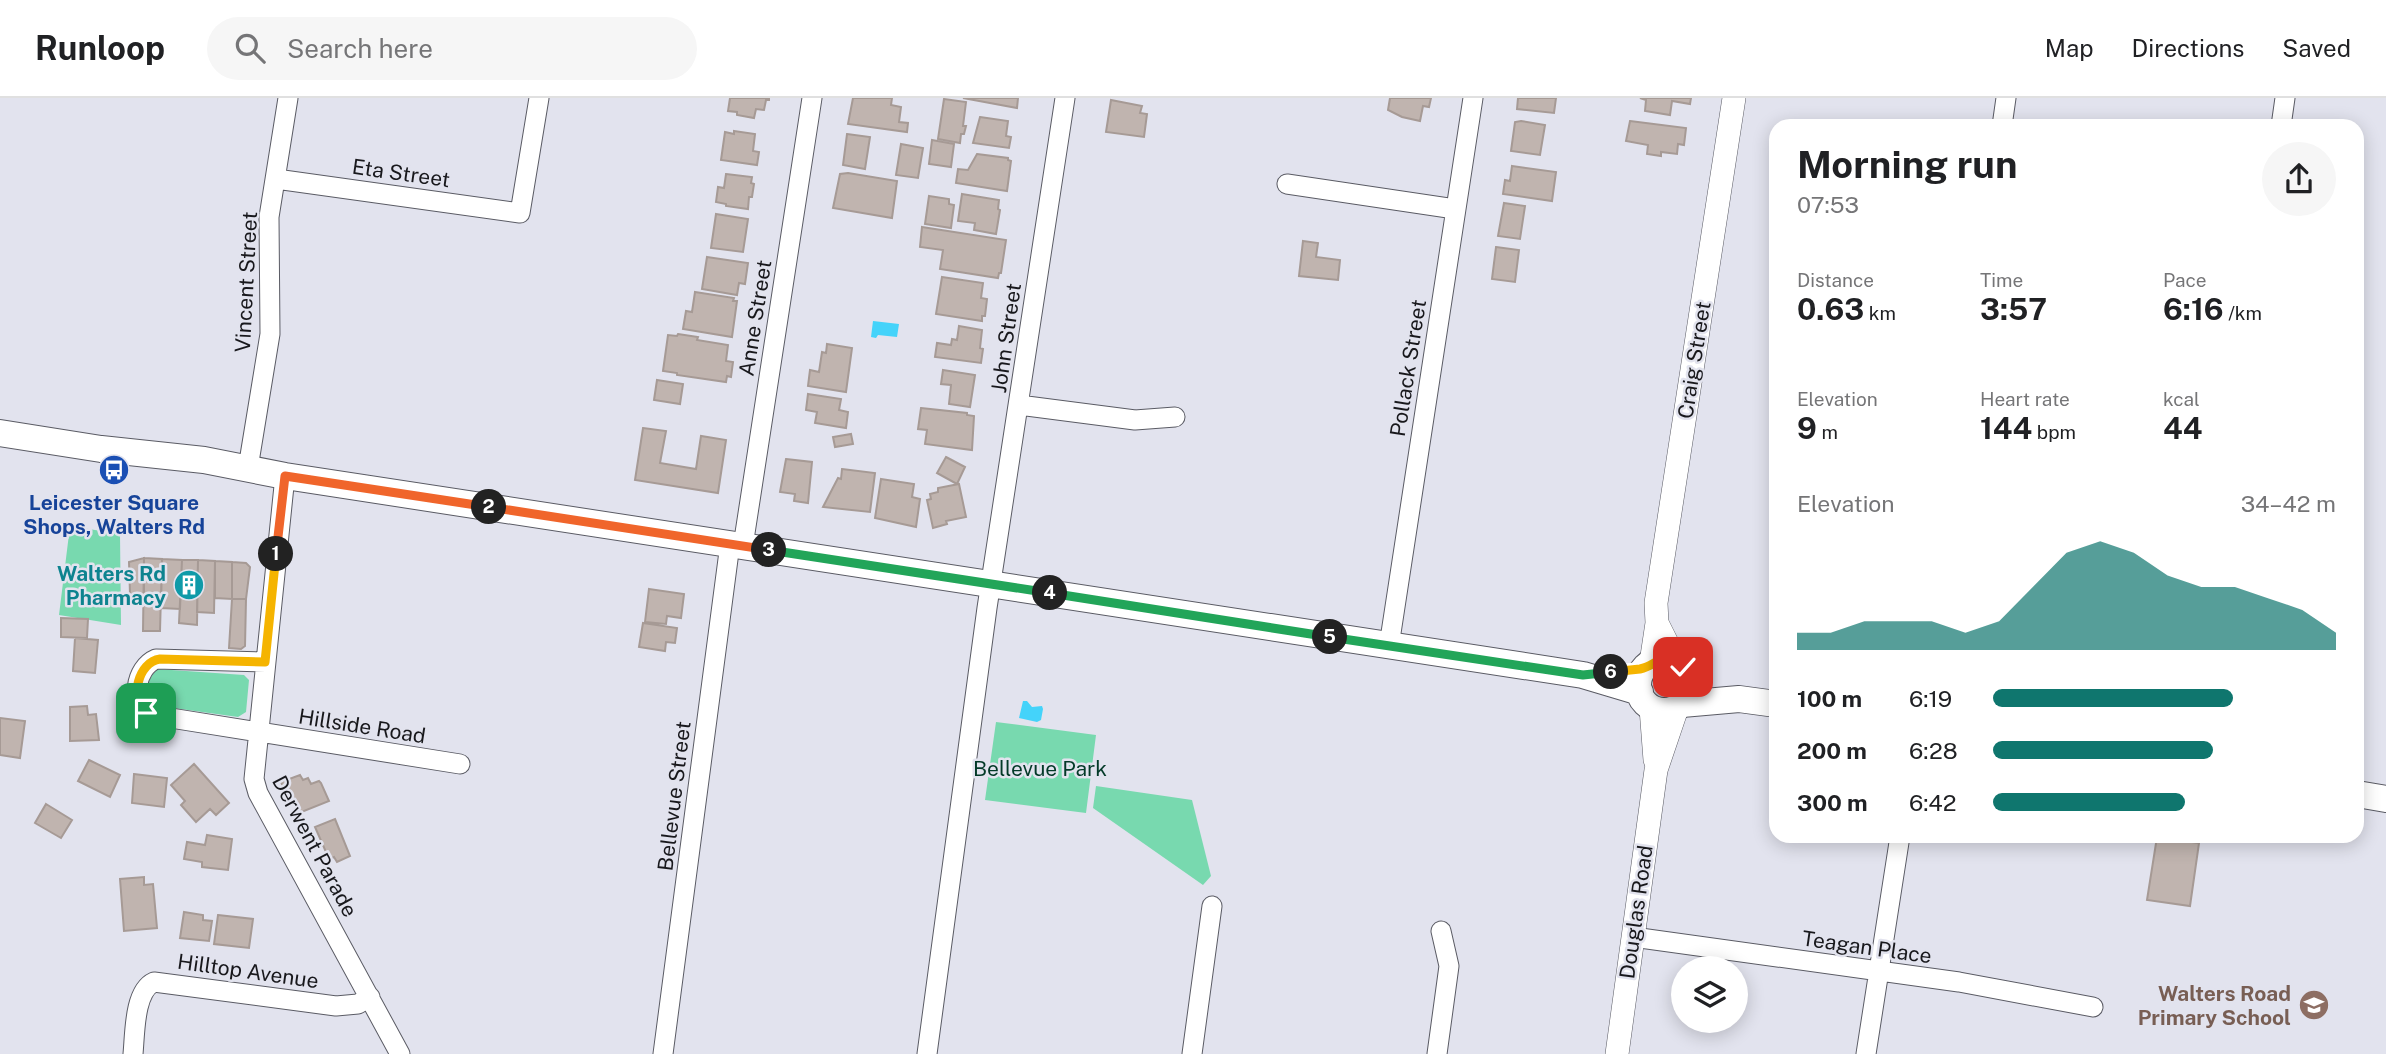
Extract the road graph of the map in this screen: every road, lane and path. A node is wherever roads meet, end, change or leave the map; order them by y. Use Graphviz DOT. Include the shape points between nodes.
graph roads {
  1 [pos="288,98"];
  2 [pos="539,98"];
  3 [pos="812,98"];
  4 [pos="1065,98"];
  5 [pos="1472,98"];
  6 [pos="1734,98"];
  7 [pos="2006,98"];
  8 [pos="2285,98"];
  9 [pos="2003,119"];
  10 [pos="2282,119"];
  11 [pos="276,179"];
  12 [pos="1287,184"];
  13 [pos="1455,209"];
  14 [pos="1019,405"];
  15 [pos="1175,417"];
  16 [pos="0,433"];
  17 [pos="248,468"];
  18 [pos="285,476"];
  19 [pos="737,545"];
  20 [pos="991,583"];
  21 [pos="1389,646"];
  22 [pos="265,662"];
  23 [pos="1664,685"];
  24 [pos="1769,703"];
  25 [pos="258,733"];
  26 [pos="460,764"];
  27 [pos="2364,795"];
  28 [pos="2386,799"];
  29 [pos="1899,843"];
  30 [pos="1212,906"];
  31 [pos="1441,931"];
  32 [pos="1633,937"];
  33 [pos="1879,972"];
  34 [pos="370,997"];
  35 [pos="2093,1007"];
  36 [pos="133,1054"];
  37 [pos="400,1054"];
  38 [pos="663,1054"];
  39 [pos="927,1054"];
  40 [pos="1192,1054"];
  41 [pos="1437,1054"];
  42 [pos="1617,1054"];
  43 [pos="1866,1054"];
  1 -- 11 [label="street, Vincent Street"];
  2 -- 11 [label="street, Eta Street" via="520,213"];
  3 -- 19 [label="street, Anne Street"];
  4 -- 14 [label="street, John Street"];
  5 -- 13 [label="street, Pollack Street"];
  6 -- 23 [label="street, Craig Street" via="1656,603"];
  7 -- 9 [label="street"];
  8 -- 10 [label="street"];
  11 -- 17 [label="street, Vincent Street" via="269,230 270,334"];
  12 -- 13 [label="street"];
  13 -- 21 [label="street, Pollack Street"];
  14 -- 15 [label="street" via="1135,421"];
  14 -- 20 [label="street, John Street"];
  16 -- 17 [label="main road"];
  17 -- 18 [label="main road"];
  18 -- 19 [label="main road"];
  18 -- 22 [label="street, Derwent Parade"];
  19 -- 20 [label="main road"];
  19 -- 38 [label="street, Bellevue Street"];
  20 -- 21 [label="main road"];
  20 -- 39 [label="street"];
  21 -- 23 [label="main road"];
  22 -- 25 [label="street, Derwent Parade"];
  22 -- 25 [label="street, Hillside Road" via="156,659 144,667 137,695 141,708 152,715"];
  23 -- 24 [label="main road"];
  23 -- 32 [label="street, Douglas Road"];
  25 -- 26 [label="street, Hillside Road"];
  25 -- 34 [label="street, Derwent Parade" via="254,773 258,793"];
  27 -- 28 [label="main road"];
  29 -- 33 [label="street"];
  30 -- 40 [label="street"];
  31 -- 41 [label="street" via="1449,966"];
  32 -- 33 [label="street, Teagan Place"];
  32 -- 42 [label="street, Douglas Road"];
  33 -- 35 [label="street, Teagan Place"];
  33 -- 43 [label="street"];
  34 -- 36 [label="street, Hilltop Avenue" via="358,1004 336,1006 154,982 140,998"];
  34 -- 37 [label="street, Derwent Parade"];
}
